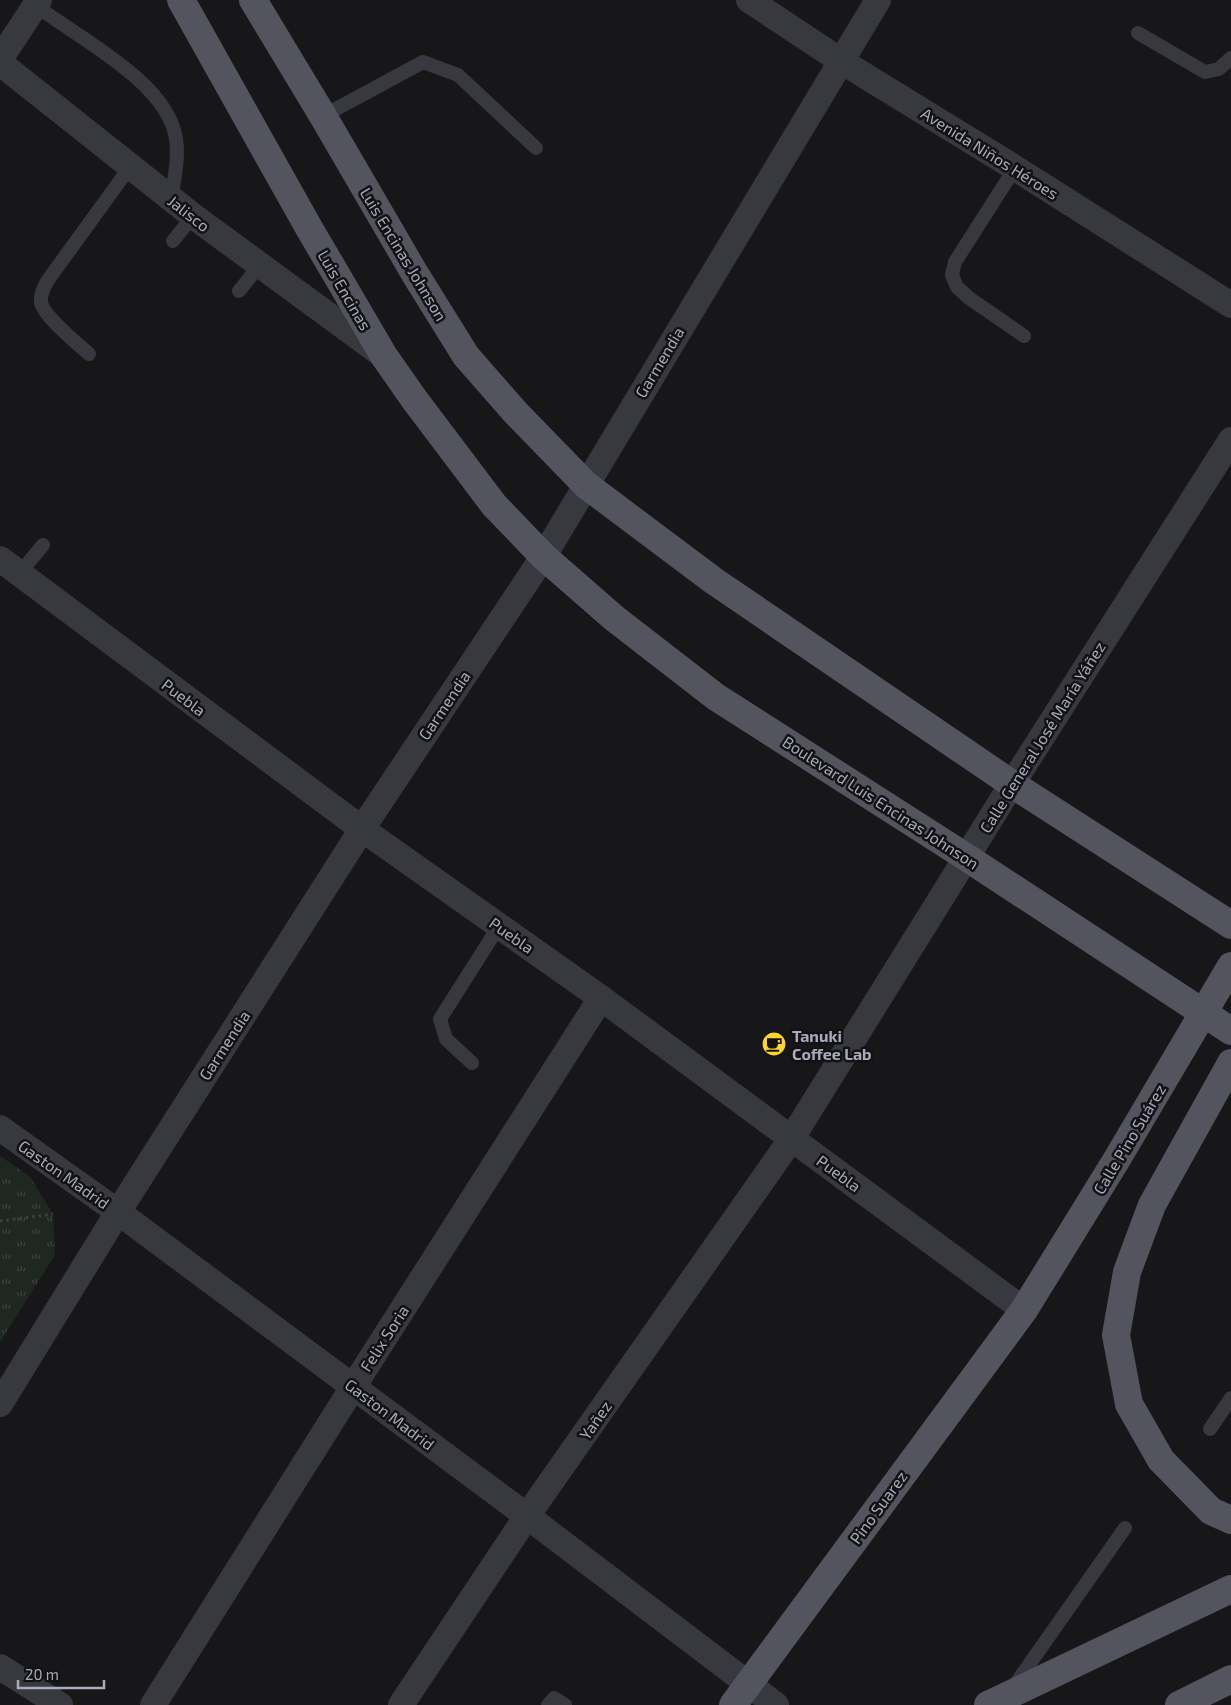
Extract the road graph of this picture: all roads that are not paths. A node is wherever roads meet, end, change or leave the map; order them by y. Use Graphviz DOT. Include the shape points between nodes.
graph roads {
  1 [pos="181,0"];
  2 [pos="253,0"];
  3 [pos="749,0"];
  4 [pos="878,0"];
  5 [pos="35,2"];
  6 [pos="1138,33"];
  7 [pos="1231,58"];
  8 [pos="0,59"];
  9 [pos="841,60"];
  10 [pos="0,63"];
  11 [pos="323,116"];
  12 [pos="536,148"];
  13 [pos="130,166"];
  14 [pos="1015,168"];
  15 [pos="172,200"];
  16 [pos="193,216"];
  17 [pos="173,242"];
  18 [pos="259,266"];
  19 [pos="239,290"];
  20 [pos="1231,305"];
  21 [pos="1024,336"];
  22 [pos="89,354"];
  23 [pos="384,356"];
  24 [pos="1231,440"];
  25 [pos="586,485"];
  26 [pos="43,545"];
  27 [pos="543,556"];
  28 [pos="9,567"];
  29 [pos="1012,784"];
  30 [pos="362,829"];
  31 [pos="966,857"];
  32 [pos="1231,924"];
  33 [pos="498,926"];
  34 [pos="1231,966"];
  35 [pos="601,998"];
  36 [pos="1203,1013"];
  37 [pos="1231,1031"];
  38 [pos="472,1063"];
  39 [pos="1227,1070"];
  40 [pos="0,1128"];
  41 [pos="792,1138"];
  42 [pos="118,1212"];
  43 [pos="1024,1310"];
  44 [pos="353,1387"];
  45 [pos="1231,1398"];
  46 [pos="0,1404"];
  47 [pos="1210,1430"];
  48 [pos="527,1516"];
  49 [pos="1231,1520"];
  50 [pos="1125,1528"];
  51 [pos="1231,1590"];
  52 [pos="0,1667"];
  53 [pos="1231,1679"];
  54 [pos="748,1683"];
  55 [pos="997,1700"];
  56 [pos="60,1705"];
  57 [pos="153,1705"];
  58 [pos="401,1705"];
  59 [pos="548,1705"];
  60 [pos="565,1705"];
  61 [pos="733,1705"];
  62 [pos="776,1705"];
  63 [pos="1179,1705"];
  1 -- 23 [label="main road, Luis Encinas"];
  2 -- 11 [label="main road, Luis Encinas Johnson"];
  3 -- 9 [label="street, Avenida Niños Héroes"];
  4 -- 9 [label="street, Garmendia"];
  5 -- 8 [label="street"];
  5 -- 15 [label="lane" via="134,74 156,97 176,138"];
  6 -- 7 [label="lane" via="1205,72 1219,69"];
  9 -- 14 [label="street, Avenida Niños Héroes"];
  9 -- 25 [label="street, Garmendia"];
  10 -- 13 [label="street, Jalisco"];
  11 -- 12 [label="lane" via="424,62 458,75"];
  11 -- 25 [label="main road, Luis Encinas Johnson" via="466,356"];
  13 -- 15 [label="street, Jalisco"];
  13 -- 22 [label="lane" via="42,291 41,302 46,312"];
  14 -- 20 [label="street, Avenida Niños Héroes"];
  14 -- 21 [label="lane" via="955,262 952,274 957,287 969,298"];
  15 -- 16 [label="street, Jalisco"];
  16 -- 17 [label="lane"];
  16 -- 18 [label="street, Jalisco"];
  18 -- 19 [label="lane"];
  18 -- 23 [label="street, Jalisco"];
  23 -- 27 [label="main road, Luis Encinas" via="494,505"];
  24 -- 29 [label="street, Calle General José María Yáñez"];
  25 -- 27 [label="street, Garmendia"];
  25 -- 29 [label="main road" via="714,581"];
  26 -- 28 [label="lane"];
  27 -- 30 [label="street, Garmendia"];
  27 -- 31 [label="main road, Boulevard Luis Encinas Johnson" via="614,618 716,697"];
  28 -- 30 [label="street, Puebla"];
  29 -- 31 [label="street, Calle General José María Yáñez"];
  29 -- 32 [label="main road"];
  30 -- 33 [label="street, Puebla"];
  30 -- 42 [label="street, Garmendia"];
  31 -- 36 [label="main road, Boulevard Luis Encinas Johnson"];
  31 -- 41 [label="street, Calle General José María Yáñez"];
  33 -- 35 [label="street, Puebla"];
  33 -- 38 [label="lane" via="440,1020 446,1039"];
  34 -- 36 [label="main road, Calle Pino Suárez"];
  35 -- 41 [label="street, Puebla"];
  35 -- 44 [label="street, Felix Soria"];
  36 -- 37 [label="main road, Boulevard Luis Encinas Johnson"];
  36 -- 43 [label="main road, Calle Pino Suárez"];
  39 -- 49 [label="main road" via="1152,1205 1127,1272 1116,1335 1129,1404 1161,1460 1211,1511"];
  40 -- 42 [label="street, Gaston Madrid"];
  41 -- 43 [label="street, Puebla"];
  41 -- 48 [label="street, Yañez"];
  42 -- 44 [label="street, Gaston Madrid"];
  42 -- 46 [label="street, Garmendia"];
  43 -- 54 [label="main road, Pino Suarez"];
  44 -- 48 [label="street, Gaston Madrid"];
  44 -- 57 [label="street, Felix Soria"];
  45 -- 47 [label="lane"];
  48 -- 54 [label="street, Gaston Madrid"];
  48 -- 58 [label="street, Yañez"];
  50 -- 55 [label="lane"];
  51 -- 55 [label="main road"];
  52 -- 56 [label="street"];
  53 -- 63 [label="main road"];
  54 -- 61 [label="main road, Pino Suarez"];
  54 -- 62 [label="street, Gaston Madrid"];
  59 -- 60 [label="lane" via="554,1698"];
}
